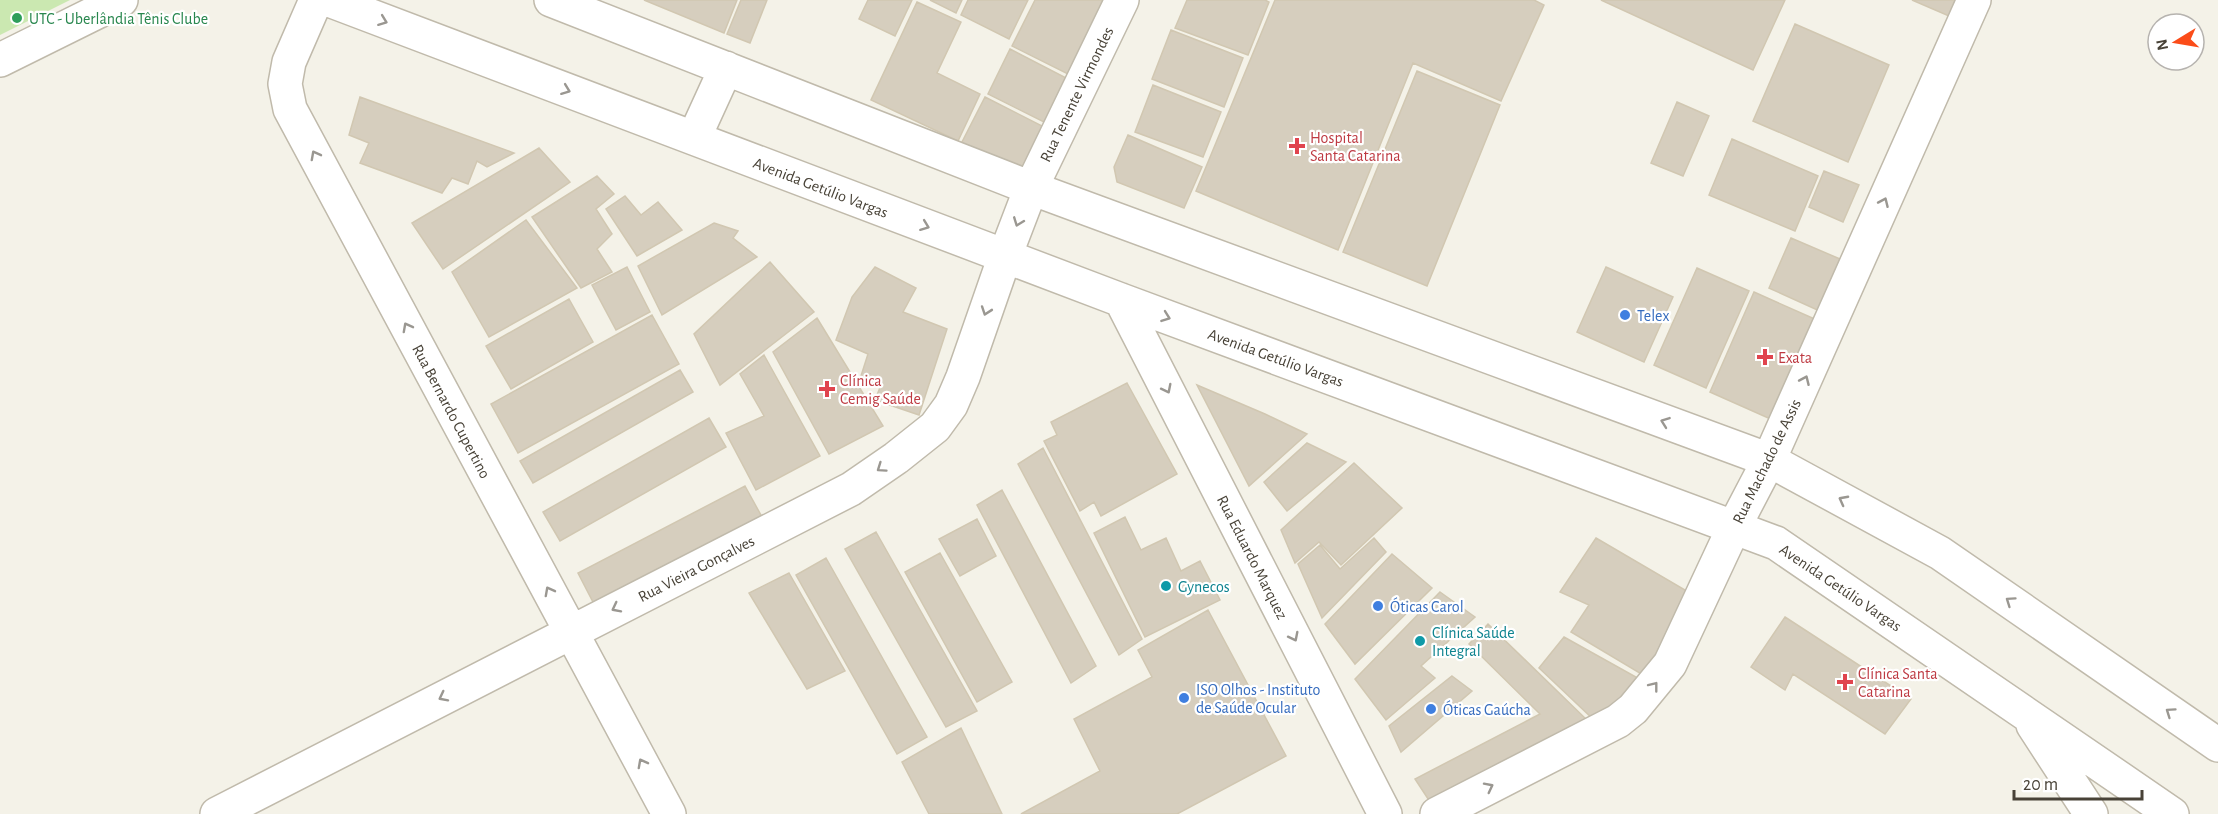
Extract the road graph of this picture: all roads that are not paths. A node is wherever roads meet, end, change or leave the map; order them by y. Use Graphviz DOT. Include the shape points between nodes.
graph roads {
  1 [pos="121,0"];
  2 [pos="316,0"];
  3 [pos="328,0"];
  4 [pos="551,0"];
  5 [pos="1122,0"];
  6 [pos="1974,0"];
  7 [pos="0,60"];
  8 [pos="726,68"];
  9 [pos="694,138"];
  10 [pos="1031,188"];
  11 [pos="1005,256"];
  12 [pos="1121,300"];
  13 [pos="1769,460"];
  14 [pos="1734,527"];
  15 [pos="571,632"];
  16 [pos="2024,710"];
  17 [pos="2218,745"];
  18 [pos="217,814"];
  19 [pos="669,814"];
  20 [pos="1385,814"];
  21 [pos="1437,814"];
  22 [pos="2091,814"];
  23 [pos="2172,814"];
  1 -- 7 [label="street"];
  15 -- 2 [label="street, Rua Bernardo Cupertino, one-way" via="290,109 285,84 289,62"];
  3 -- 9 [label="street, Avenida Getúlio Vargas, one-way"];
  4 -- 8 [label="street"];
  5 -- 10 [label="street, Rua Tenente Virmondes"];
  13 -- 6 [label="street, Rua Machado de Assis, one-way"];
  8 -- 9 [label="street"];
  8 -- 10 [label="street"];
  9 -- 11 [label="street, Avenida Getúlio Vargas, one-way"];
  10 -- 11 [label="street, Rua Vieira Gonçalves, one-way"];
  13 -- 10 [label="street, one-way"];
  11 -- 12 [label="street, Avenida Getúlio Vargas"];
  11 -- 15 [label="street, Rua Vieira Gonçalves, one-way" via="963,377 935,428 851,489"];
  12 -- 14 [label="street, Avenida Getúlio Vargas, one-way"];
  12 -- 20 [label="street, Rua Eduardo Marquez, one-way"];
  13 -- 14 [label="street, Rua Machado de Assis"];
  17 -- 13 [label="street, one-way" via="1940,553"];
  14 -- 16 [label="street, Avenida Getúlio Vargas" via="1776,543"];
  21 -- 14 [label="street, Rua Machado de Assis, one-way" via="1618,721 1633,709 1670,664"];
  15 -- 18 [label="street, Rua Vieira Gonçalves, one-way"];
  19 -- 15 [label="street, Rua Bernardo Cupertino, one-way"];
  16 -- 22 [label="street"];
  16 -- 23 [label="street, Avenida Getúlio Vargas"];
}
